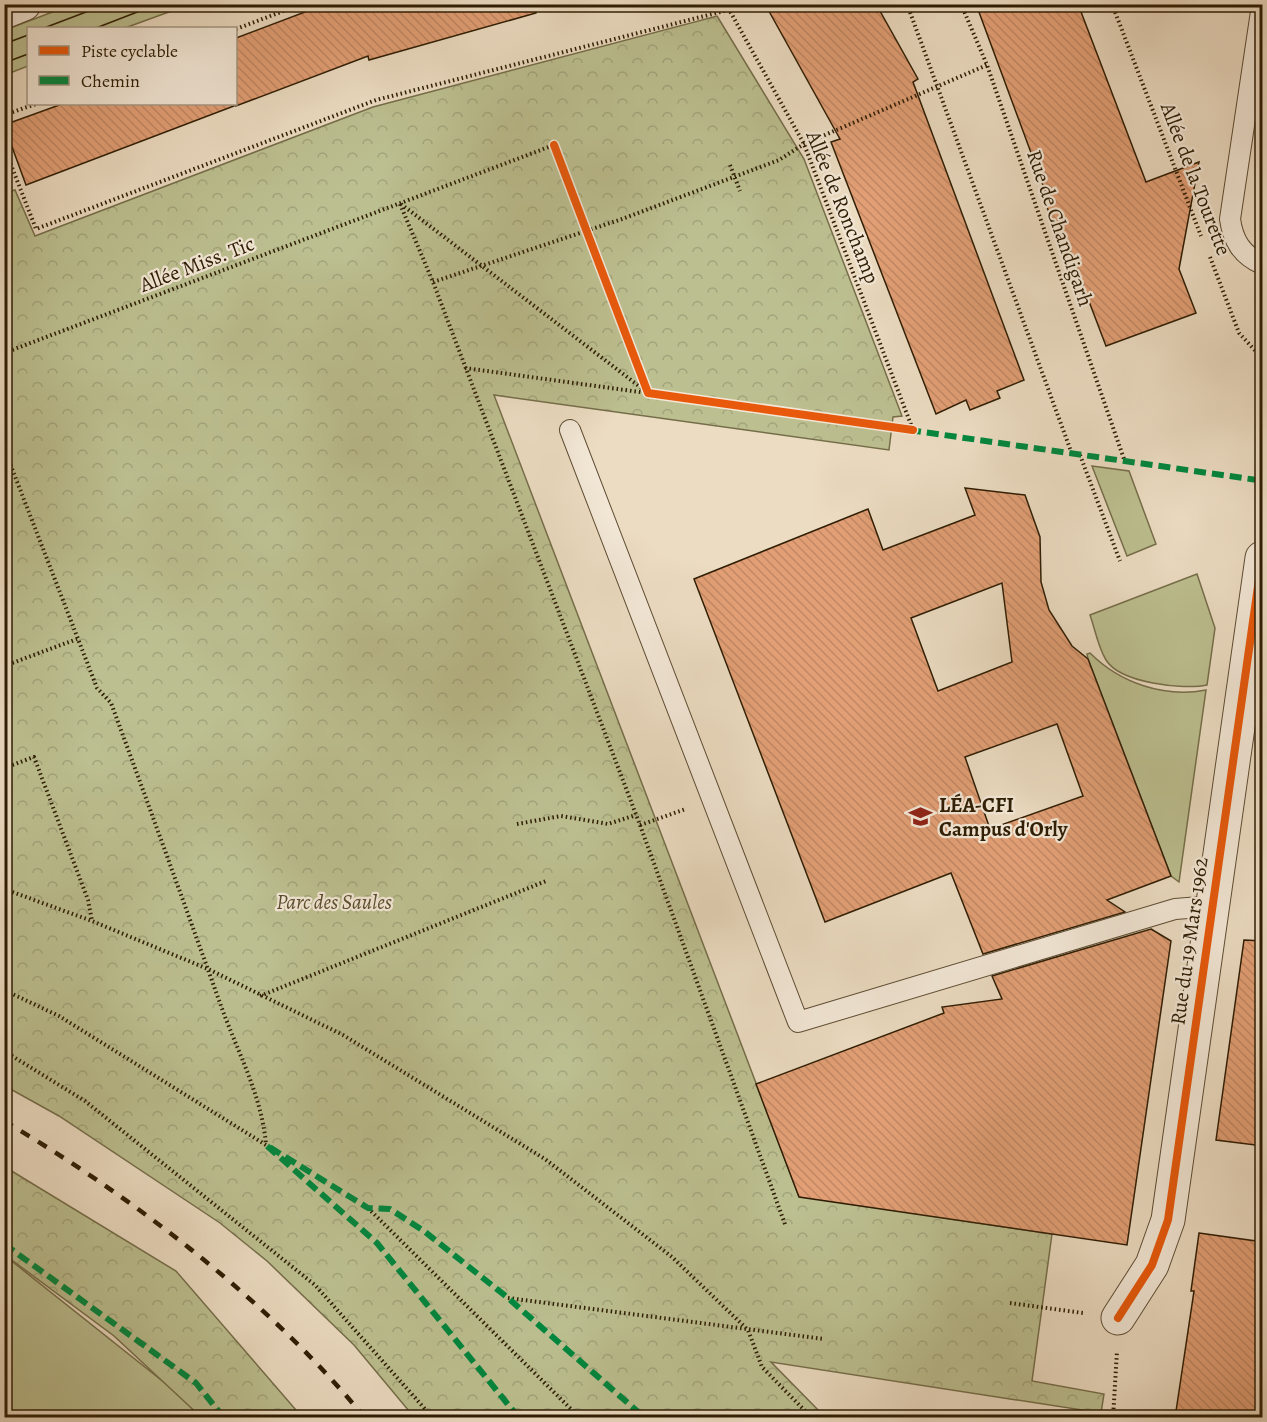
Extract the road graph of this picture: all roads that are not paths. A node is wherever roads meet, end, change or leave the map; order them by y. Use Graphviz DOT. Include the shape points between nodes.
graph roads {
  1 [pos="24,4"];
  2 [pos="1263,4"];
  3 [pos="4,12"];
  4 [pos="1263,264"];
  5 [pos="570,430"];
  6 [pos="1263,558"];
  7 [pos="1260,593"];
  8 [pos="1213,906"];
  9 [pos="1118,1318"];
  1 -- 3 [label="street"];
  2 -- 4 [label="lane" via="1230,219 1236,243"];
  5 -- 8 [label="lane" via="798,1022 1175,909"];
  6 -- 7 [label="street, Rue du 19 Mars 1962"];
  7 -- 8 [label="street, Rue du 19 Mars 1962"];
  8 -- 9 [label="street, Rue du 19 Mars 1962" via="1168,1220 1152,1265"];
}
